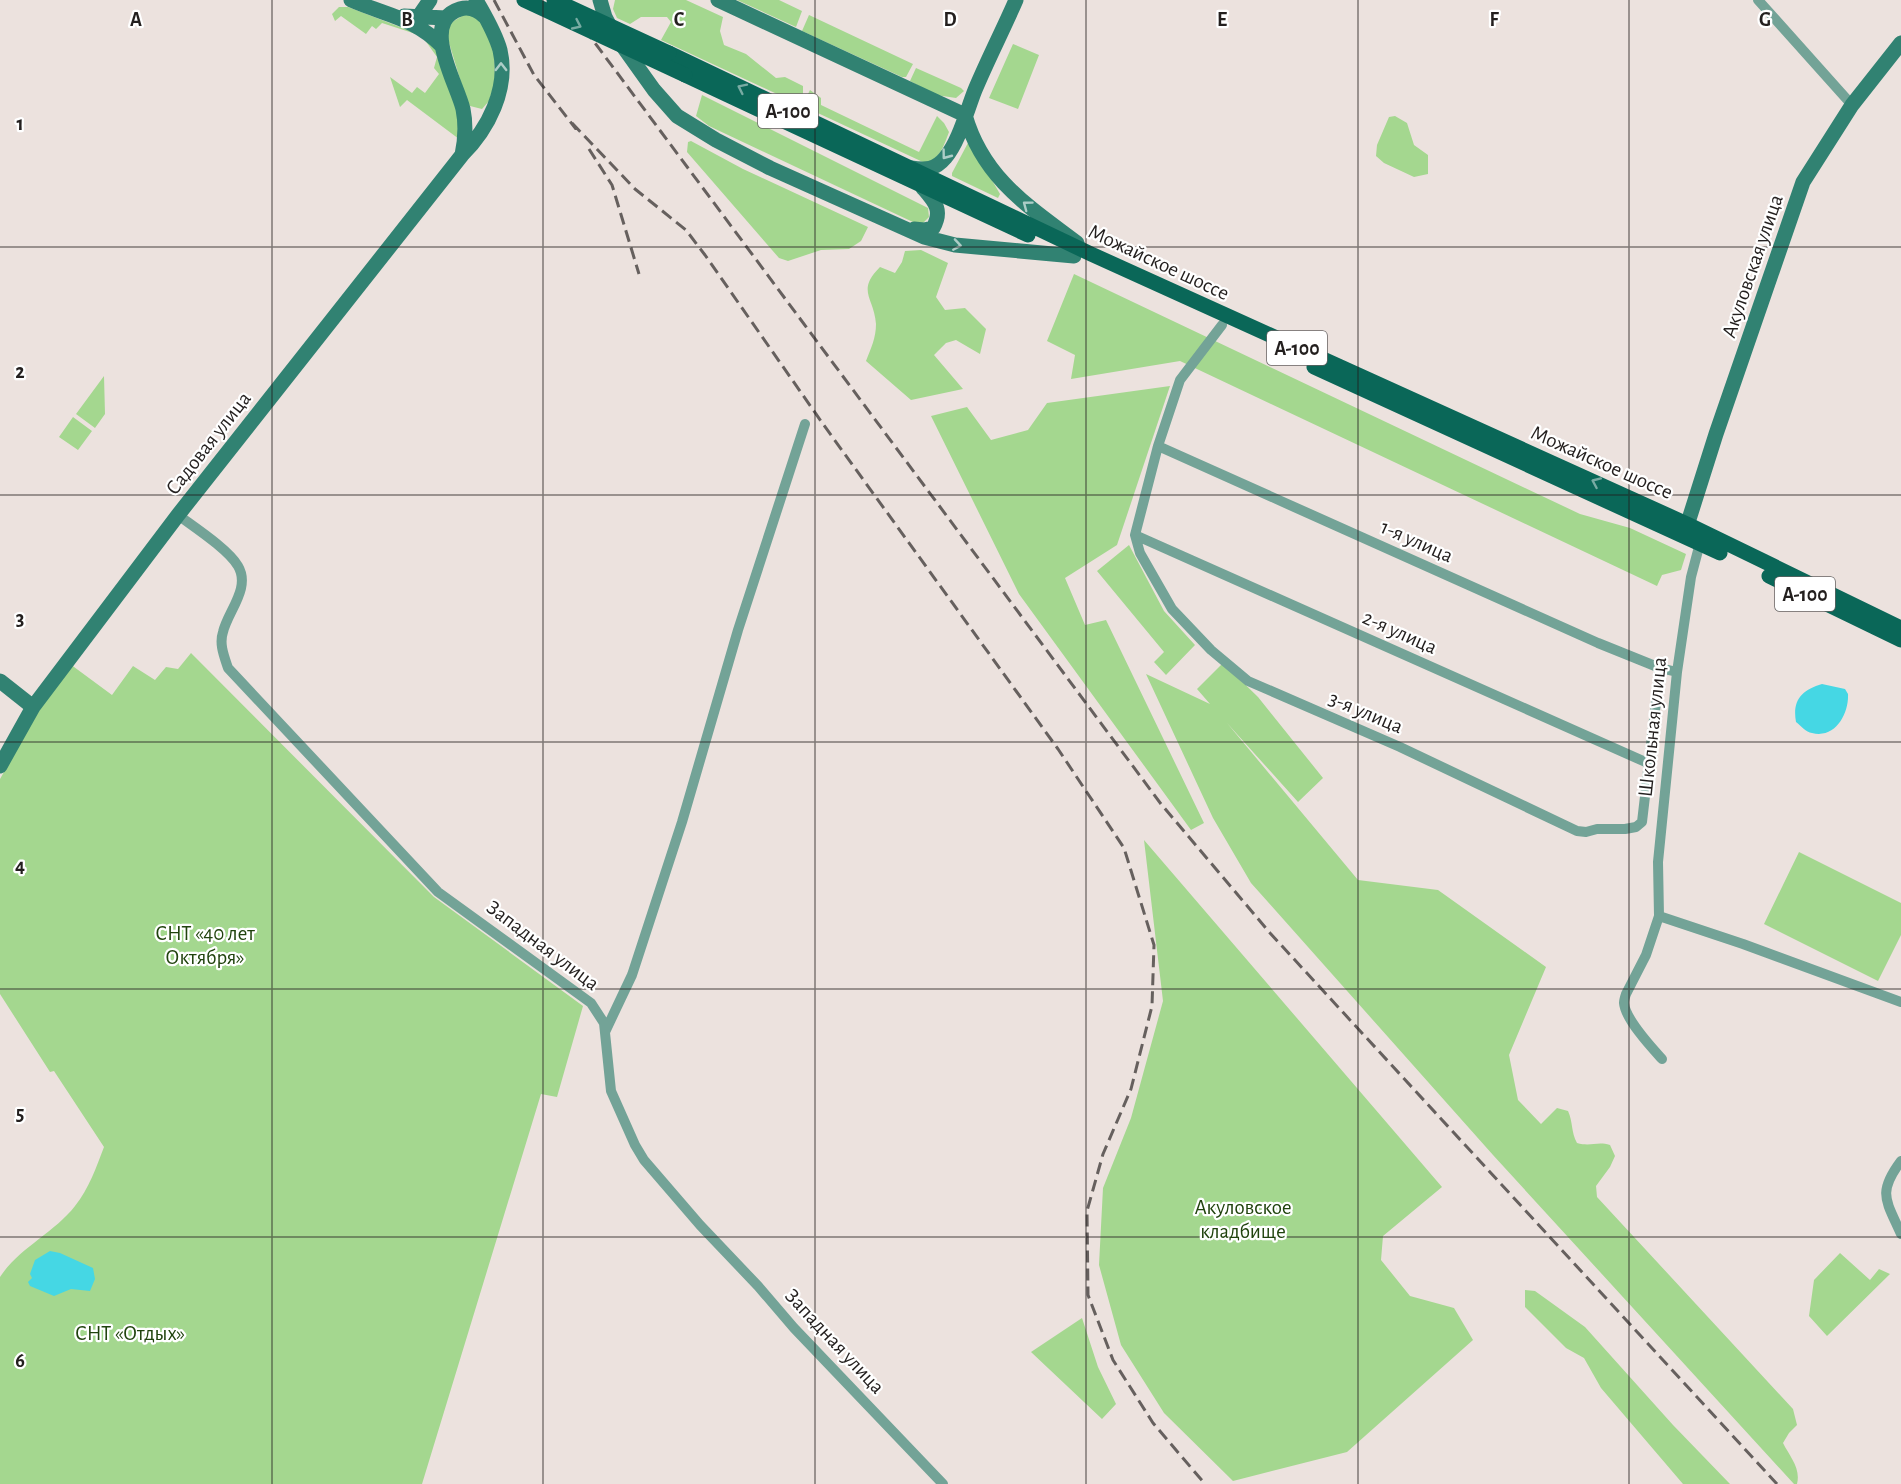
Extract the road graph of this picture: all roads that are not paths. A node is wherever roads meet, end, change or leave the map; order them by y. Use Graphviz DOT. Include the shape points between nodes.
graph roads {
  1 [pos="351,0"];
  2 [pos="430,0"];
  3 [pos="448,0"];
  4 [pos="476,0"];
  5 [pos="524,0"];
  6 [pos="554,0"];
  7 [pos="600,0"];
  8 [pos="718,0"];
  9 [pos="1016,0"];
  10 [pos="1758,0"];
  11 [pos="398,16"];
  12 [pos="419,16"];
  13 [pos="447,17"];
  14 [pos="487,19"];
  15 [pos="1901,43"];
  16 [pos="442,46"];
  17 [pos="1852,105"];
  18 [pos="463,109"];
  19 [pos="965,115"];
  20 [pos="491,116"];
  21 [pos="462,155"];
  22 [pos="908,168"];
  23 [pos="923,188"];
  24 [pos="902,227"];
  25 [pos="1090,254"];
  26 [pos="1074,256"];
  27 [pos="1222,324"];
  28 [pos="805,424"];
  29 [pos="1158,446"];
  30 [pos="178,515"];
  31 [pos="1686,530"];
  32 [pos="1135,535"];
  33 [pos="1704,545"];
  34 [pos="1901,628"];
  35 [pos="1901,640"];
  36 [pos="1660,668"];
  37 [pos="1677,672"];
  38 [pos="0,681"];
  39 [pos="33,707"];
  40 [pos="1650,764"];
  41 [pos="0,766"];
  42 [pos="1659,916"];
  43 [pos="1901,1002"];
  44 [pos="605,1032"];
  45 [pos="1662,1059"];
  46 [pos="1901,1161"];
  47 [pos="1901,1234"];
  48 [pos="943,1484"];
  1 -- 11 [label="street"];
  2 -- 12 [label="street"];
  3 -- 13 [label="street"];
  4 -- 14 [label="street, Садовая улица"];
  5 -- 23 [label="main road, Можайское шоссе / А-100, one-way, bridge"];
  22 -- 6 [label="main road, Можайское шоссе / А-100, one-way, bridge"];
  7 -- 24 [label="street" via="614,34 678,116 770,168"];
  8 -- 19 [label="street"];
  9 -- 19 [label="street"];
  10 -- 17 [label="street"];
  11 -- 12 [label="street"];
  11 -- 16 [label="street" via="423,28"];
  12 -- 13 [label="street"];
  13 -- 14 [label="street" via="467,8 479,11"];
  13 -- 16 [label="street" via="441,28"];
  20 -- 14 [label="street, Садовая улица, one-way" via="499,93 502,60"];
  15 -- 17 [label="street, Акуловская улица"];
  16 -- 18 [label="street"];
  17 -- 31 [label="street, Акуловская улица" via="1803,182"];
  18 -- 20 [label="street" via="475,118"];
  18 -- 21 [label="street"];
  19 -- 22 [label="street, one-way" via="946,158 928,170"];
  25 -- 19 [label="street, one-way" via="1013,194 988,166"];
  20 -- 21 [label="street, Садовая улица"];
  21 -- 30 [label="street, Садовая улица"];
  22 -- 25 [label="main road, Можайское шоссе / А-100"];
  23 -- 24 [label="street" via="937,205 938,218 933,228"];
  23 -- 26 [label="main road, Можайское шоссе / А-100"];
  24 -- 26 [label="street, one-way" via="955,245"];
  31 -- 25 [label="main road, Можайское шоссе / А-100, one-way"];
  26 -- 27 [label="main road, Можайское шоссе / А-100"];
  27 -- 29 [label="street" via="1180,380"];
  27 -- 31 [label="main road, Можайское шоссе / А-100"];
  28 -- 44 [label="street" via="636,964"];
  29 -- 32 [label="street"];
  29 -- 36 [label="street, 1-я улица"];
  30 -- 39 [label="street, Садовая улица"];
  30 -- 44 [label="street, Западная улица" via="239,567 242,586 222,632 221,649 228,668 438,892 591,1003 604,1023"];
  31 -- 33 [label="main road, Можайское шоссе / А-100"];
  31 -- 34 [label="main road, Можайское шоссе / А-100" via="1749,555"];
  32 -- 40 [label="street, 2-я улица"];
  32 -- 40 [label="street, 3-я улица" via="1140,553 1172,609 1248,681 1400,747 1577,831 1625,829 1642,822"];
  33 -- 35 [label="main road, А-100"];
  33 -- 37 [label="street, Школьная улица" via="1691,577"];
  36 -- 37 [label="street, 1-я улица"];
  36 -- 40 [label="street"];
  37 -- 42 [label="street, Школьная улица" via="1658,862"];
  38 -- 39 [label="street"];
  39 -- 41 [label="street, Садовая улица"];
  42 -- 43 [label="street"];
  42 -- 45 [label="street, Школьная улица" via="1624,1003 1650,1047"];
  44 -- 48 [label="street, Западная улица" via="610,1091 644,1160 794,1328"];
  46 -- 47 [label="street" via="1885,1190"];
}
